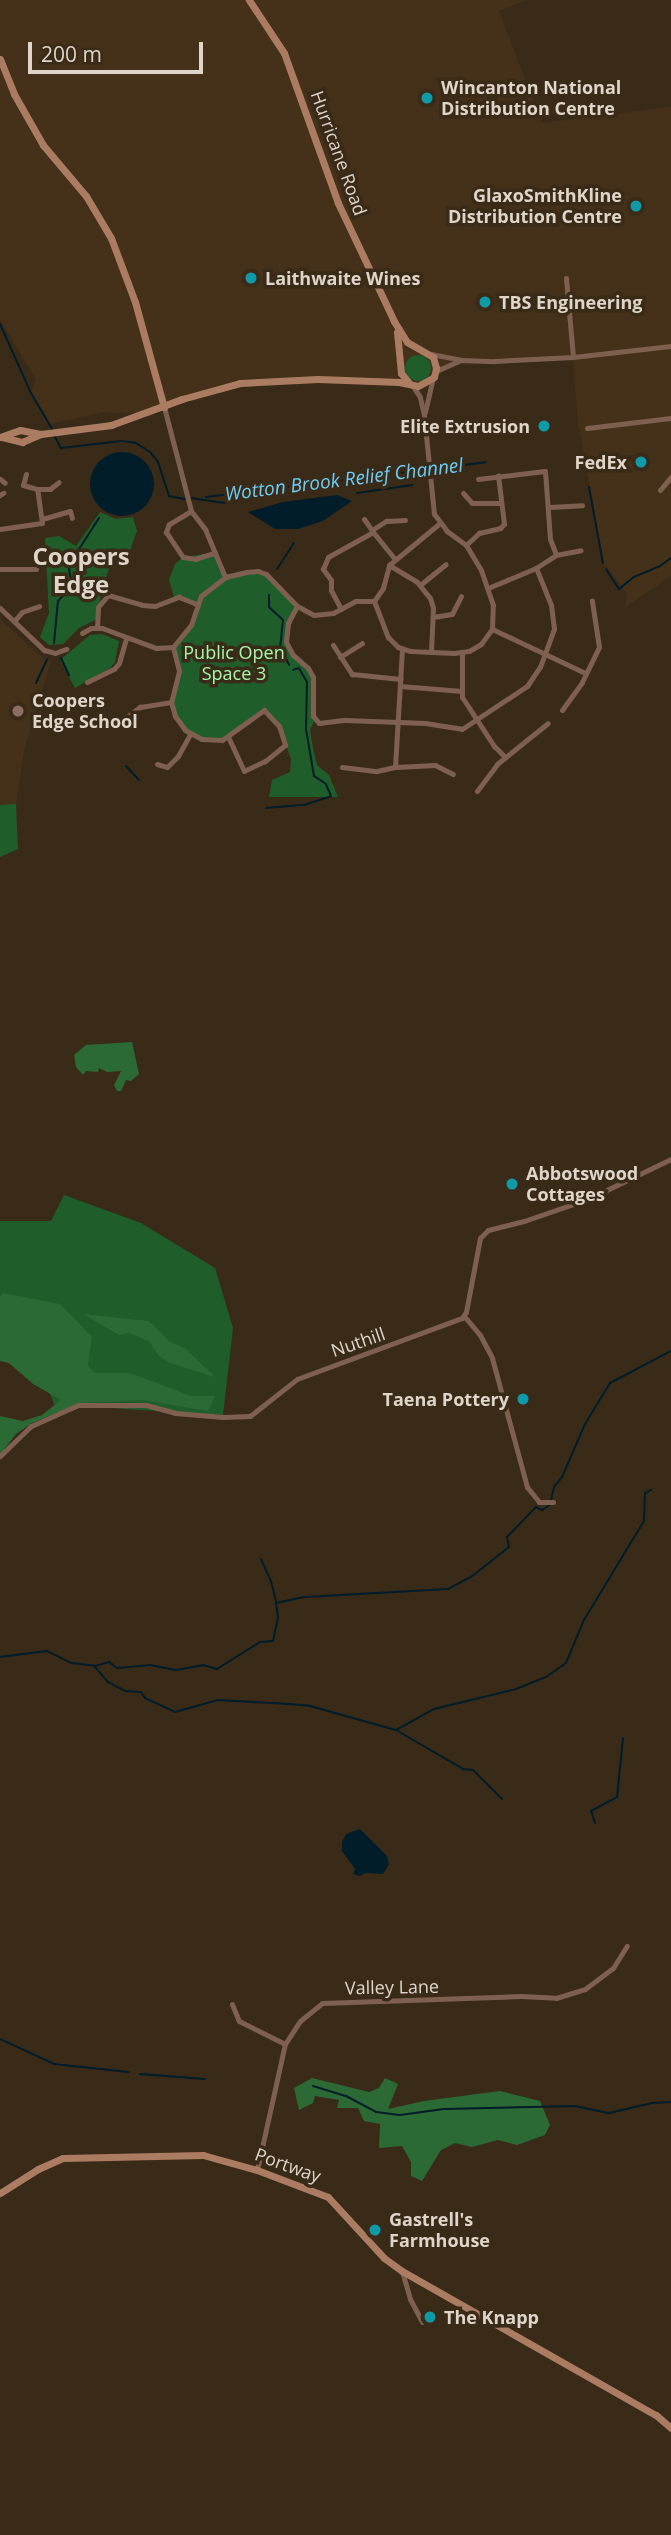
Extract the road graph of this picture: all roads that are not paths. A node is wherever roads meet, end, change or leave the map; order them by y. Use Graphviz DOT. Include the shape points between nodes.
graph roads {
  1 [pos="249,0"];
  2 [pos="0,59"];
  3 [pos="566,278"];
  4 [pos="394,321"];
  5 [pos="671,346"];
  6 [pos="419,350"];
  7 [pos="428,353"];
  8 [pos="573,357"];
  9 [pos="461,360"];
  10 [pos="400,365"];
  11 [pos="435,374"];
  12 [pos="381,381"];
  13 [pos="410,384"];
  14 [pos="164,407"];
  15 [pos="424,415"];
  16 [pos="671,418"];
  17 [pos="587,428"];
  18 [pos="1,437"];
  19 [pos="26,474"];
  20 [pos="498,475"];
  21 [pos="671,477"];
  22 [pos="478,479"];
  23 [pos="59,482"];
  24 [pos="37,489"];
  25 [pos="660,490"];
  26 [pos="463,493"];
  27 [pos="500,503"];
  28 [pos="582,505"];
  29 [pos="549,507"];
  30 [pos="190,508"];
  31 [pos="42,519"];
  32 [pos="72,519"];
  33 [pos="364,519"];
  34 [pos="405,520"];
  35 [pos="440,523"];
  36 [pos="0,529"];
  37 [pos="373,531"];
  38 [pos="466,545"];
  39 [pos="581,550"];
  40 [pos="213,553"];
  41 [pos="556,555"];
  42 [pos="395,559"];
  43 [pos="16,560"];
  44 [pos="446,564"];
  45 [pos="388,565"];
  46 [pos="536,568"];
  47 [pos="0,569"];
  48 [pos="36,569"];
  49 [pos="15,570"];
  50 [pos="225,577"];
  51 [pos="420,585"];
  52 [pos="488,588"];
  53 [pos="461,596"];
  54 [pos="374,601"];
  55 [pos="592,601"];
  56 [pos="196,604"];
  57 [pos="39,606"];
  58 [pos="297,606"];
  59 [pos="0,608"];
  60 [pos="341,609"];
  61 [pos="433,617"];
  62 [pos="15,621"];
  63 [pos="97,628"];
  64 [pos="492,629"];
  65 [pos="82,633"];
  66 [pos="126,638"];
  67 [pos="362,643"];
  68 [pos="333,645"];
  69 [pos="173,647"];
  70 [pos="66,649"];
  71 [pos="402,649"];
  72 [pos="431,652"];
  73 [pos="462,652"];
  74 [pos="545,655"];
  75 [pos="340,657"];
  76 [pos="585,673"];
  77 [pos="401,679"];
  78 [pos="87,682"];
  79 [pos="400,686"];
  80 [pos="462,691"];
  81 [pos="171,702"];
  82 [pos="562,710"];
  83 [pos="113,715"];
  84 [pos="478,721"];
  85 [pos="397,723"];
  86 [pos="548,723"];
  87 [pos="190,734"];
  88 [pos="228,737"];
  89 [pos="505,757"];
  90 [pos="157,764"];
  91 [pos="395,766"];
  92 [pos="342,767"];
  93 [pos="453,774"];
  94 [pos="477,791"];
  95 [pos="671,1159"];
  96 [pos="464,1315"];
  97 [pos="0,1456"];
  98 [pos="553,1502"];
  99 [pos="627,1946"];
  100 [pos="232,2004"];
  101 [pos="285,2044"];
  102 [pos="257,2169"];
  103 [pos="0,2193"];
  104 [pos="402,2271"];
  105 [pos="422,2322"];
  106 [pos="671,2428"];
  1 -- 4 [label="street, Hurricane Road" via="284,53 338,202"];
  2 -- 14 [label="street" via="43,145 86,196 111,238 135,302"];
  3 -- 8 [label="street"];
  4 -- 6 [label="street, Hurricane Road" via="403,337"];
  4 -- 10 [label="street, Hurricane Road"];
  5 -- 8 [label="street, Hurricane Road"];
  6 -- 7 [label="street, Hurricane Road"];
  6 -- 10 [label="street" via="408,353"];
  7 -- 9 [label="street, Hurricane Road"];
  7 -- 11 [label="street" via="435,362"];
  8 -- 9 [label="street, Hurricane Road"];
  9 -- 11 [label="street, Hurricane Road"];
  10 -- 12 [label="street"];
  10 -- 13 [label="street, Hurricane Road"];
  11 -- 13 [label="street, Hurricane Road" via="423,385"];
  11 -- 15 [label="street"];
  12 -- 13 [label="street"];
  12 -- 14 [label="street" via="251,382"];
  13 -- 15 [label="street" via="420,397"];
  14 -- 18 [label="street" via="111,425 44,434 22,442"];
  14 -- 30 [label="street"];
  15 -- 35 [label="street" via="431,504"];
  16 -- 17 [label="street"];
  19 -- 24 [label="street" via="23,485"];
  20 -- 22 [label="street"];
  20 -- 27 [label="street"];
  20 -- 29 [label="street" via="545,471"];
  21 -- 25 [label="street"];
  23 -- 24 [label="street" via="50,489"];
  24 -- 31 [label="street"];
  26 -- 27 [label="street" via="471,503"];
  27 -- 38 [label="street" via="500,528 485,529"];
  28 -- 29 [label="street"];
  29 -- 41 [label="street" via="550,539"];
  30 -- 40 [label="street"];
  30 -- 40 [label="street" via="169,524 166,532 183,557 195,559"];
  31 -- 32 [label="street" via="70,511"];
  31 -- 36 [label="street" via="42,523"];
  33 -- 37 [label="street"];
  34 -- 37 [label="street" via="386,521"];
  35 -- 38 [label="street"];
  35 -- 42 [label="street"];
  37 -- 42 [label="street"];
  37 -- 60 [label="street" via="328,557 323,569"];
  38 -- 52 [label="street"];
  39 -- 41 [label="street"];
  40 -- 50 [label="street"];
  41 -- 46 [label="street"];
  42 -- 45 [label="street"];
  43 -- 49 [label="street"];
  44 -- 51 [label="street"];
  45 -- 51 [label="street"];
  45 -- 54 [label="street" via="383,588"];
  46 -- 52 [label="street"];
  46 -- 74 [label="street" via="554,619"];
  47 -- 49 [label="street"];
  48 -- 49 [label="street"];
  50 -- 56 [label="street"];
  50 -- 58 [label="street" via="258,570 274,579"];
  51 -- 61 [label="street" via="430,598"];
  52 -- 64 [label="street"];
  53 -- 61 [label="street" via="452,614"];
  54 -- 60 [label="street" via="356,601"];
  54 -- 71 [label="street" via="388,637"];
  55 -- 76 [label="street" via="599,647"];
  56 -- 63 [label="street" via="179,597 155,606 142,605 108,595 98,607"];
  56 -- 69 [label="street" via="191,625"];
  57 -- 62 [label="street" via="22,612"];
  58 -- 60 [label="street" via="314,615"];
  58 -- 85 [label="street" via="288,623 286,642 313,677 315,719 326,724 345,720"];
  59 -- 62 [label="street"];
  61 -- 72 [label="street"];
  62 -- 70 [label="street" via="44,650"];
  63 -- 65 [label="street"];
  63 -- 66 [label="street"];
  64 -- 73 [label="street" via="481,644"];
  64 -- 74 [label="street"];
  66 -- 69 [label="street" via="156,648"];
  66 -- 78 [label="street" via="114,669"];
  67 -- 75 [label="street"];
  68 -- 75 [label="street"];
  69 -- 81 [label="street" via="179,671"];
  71 -- 72 [label="street"];
  71 -- 77 [label="street"];
  72 -- 73 [label="street"];
  73 -- 80 [label="street"];
  74 -- 76 [label="street"];
  74 -- 84 [label="street" via="527,686"];
  75 -- 77 [label="street" via="352,674"];
  76 -- 82 [label="street"];
  77 -- 79 [label="street"];
  79 -- 80 [label="street"];
  79 -- 85 [label="street"];
  80 -- 84 [label="street"];
  81 -- 83 [label="street" via="140,707 117,725"];
  81 -- 87 [label="street" via="175,716"];
  84 -- 85 [label="street" via="463,729"];
  84 -- 89 [label="street"];
  85 -- 91 [label="street"];
  86 -- 89 [label="street"];
  87 -- 88 [label="street" via="208,740"];
  87 -- 90 [label="street" via="167,767"];
  88 -- 88 [label="street" via="264,710 279,726 285,744 244,771"];
  89 -- 94 [label="street"];
  91 -- 92 [label="street" via="377,771"];
  91 -- 93 [label="street" via="435,765"];
  95 -- 96 [label="street" via="588,1199 483,1233"];
  96 -- 97 [label="street, Nuthill" via="440,1328 296,1379 250,1416 187,1414 146,1405 78,1405 31,1426"];
  96 -- 98 [label="street" via="492,1358 527,1487 539,1502"];
  99 -- 101 [label="street, Valley Lane" via="613,1968 585,1989 556,1998 322,2003 300,2021"];
  100 -- 101 [label="street" via="239,2021"];
  101 -- 102 [label="street, Valley Lane"];
  102 -- 103 [label="street, Portway" via="203,2154 63,2158"];
  102 -- 104 [label="street, Portway" via="328,2197 384,2258"];
  104 -- 105 [label="street"];
  104 -- 106 [label="street, Portway" via="656,2415"];
}
